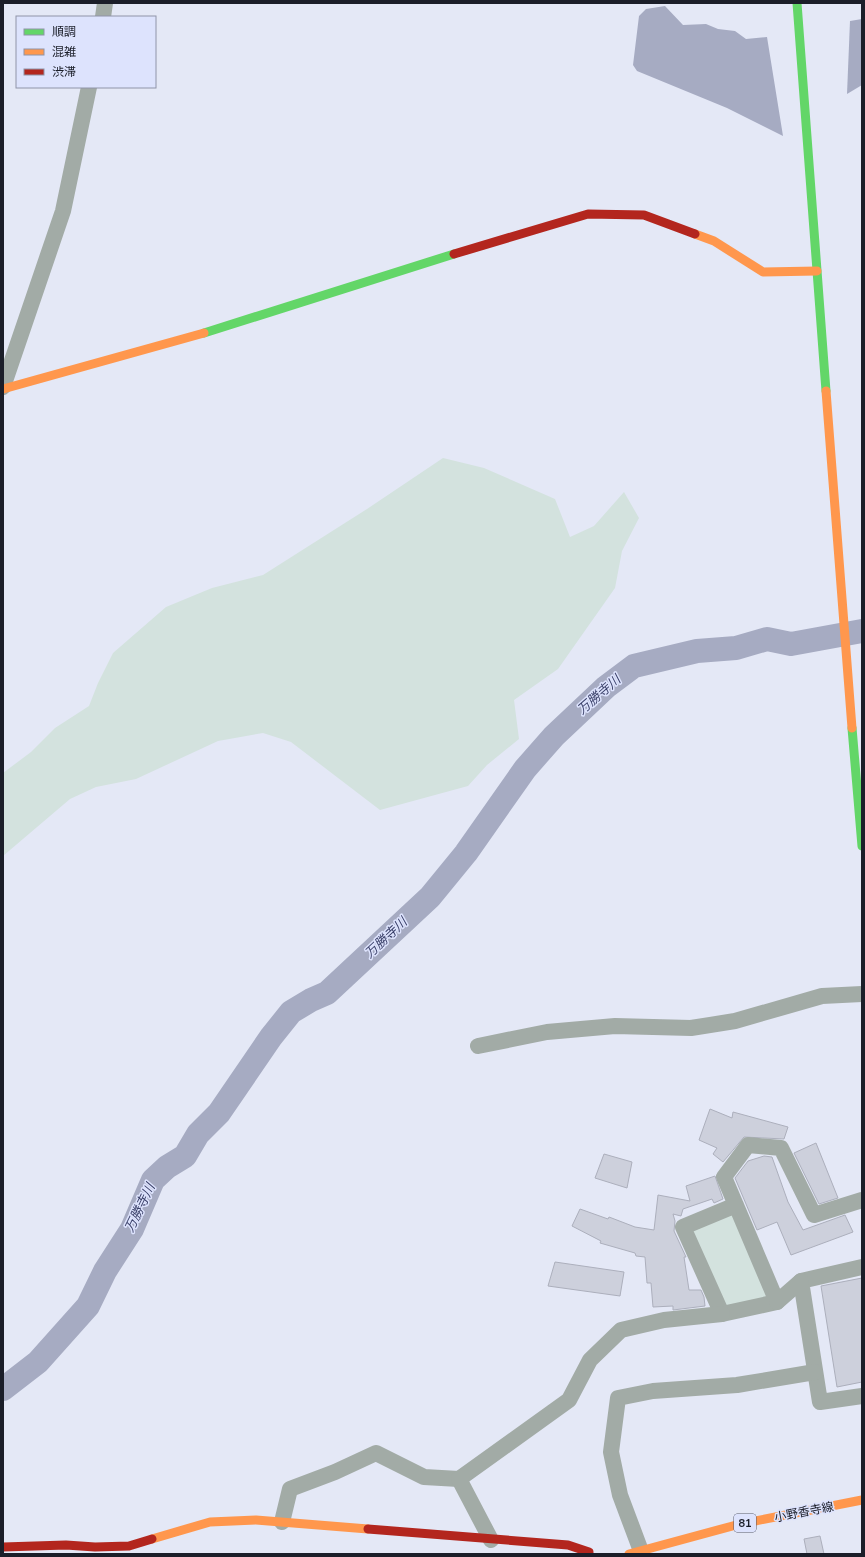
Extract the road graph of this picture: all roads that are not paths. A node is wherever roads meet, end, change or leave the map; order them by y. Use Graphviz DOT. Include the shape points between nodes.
graph roads {
  1 [pos="105,3"];
  2 [pos="796,3"];
  3 [pos="103,16"];
  4 [pos="88,88"];
  5 [pos="817,271"];
  6 [pos="3,388"];
  7 [pos="862,846"];
  8 [pos="862,994"];
  9 [pos="478,1046"];
  10 [pos="862,1200"];
  11 [pos="736,1205"];
  12 [pos="862,1267"];
  13 [pos="801,1282"];
  14 [pos="777,1302"];
  15 [pos="722,1314"];
  16 [pos="815,1372"];
  17 [pos="862,1396"];
  18 [pos="459,1479"];
  19 [pos="862,1500"];
  20 [pos="282,1522"];
  21 [pos="491,1540"];
  22 [pos="3,1547"];
  23 [pos="635,1552"];
  24 [pos="589,1554"];
  1 -- 3 [label="street"];
  2 -- 5 [label="street"];
  4 -- 6 [label="street" via="63,211"];
  5 -- 6 [label="street" via="763,272 714,241 644,215 588,214 173,343"];
  5 -- 7 [label="street"];
  8 -- 9 [label="street" via="822,996 736,1021 691,1028 615,1026 547,1032"];
  10 -- 11 [label="street" via="814,1215 781,1148 748,1145 724,1177"];
  11 -- 14 [label="street"];
  11 -- 15 [label="street" via="684,1227"];
  12 -- 13 [label="street"];
  13 -- 14 [label="street"];
  13 -- 16 [label="street"];
  14 -- 15 [label="street"];
  15 -- 18 [label="street" via="664,1320 621,1330 590,1360 569,1400"];
  16 -- 17 [label="street" via="820,1402"];
  16 -- 23 [label="street" via="737,1386 654,1391 618,1398 611,1452"];
  18 -- 20 [label="street" via="424,1477 376,1453 290,1489"];
  18 -- 21 [label="street"];
  19 -- 23 [label="street, 小野香寺線 / 81" via="740,1524"];
  20 -- 21 [label="street"];
  20 -- 22 [label="street" via="210,1522 129,1546"];
  21 -- 24 [label="street" via="568,1545"];
}
